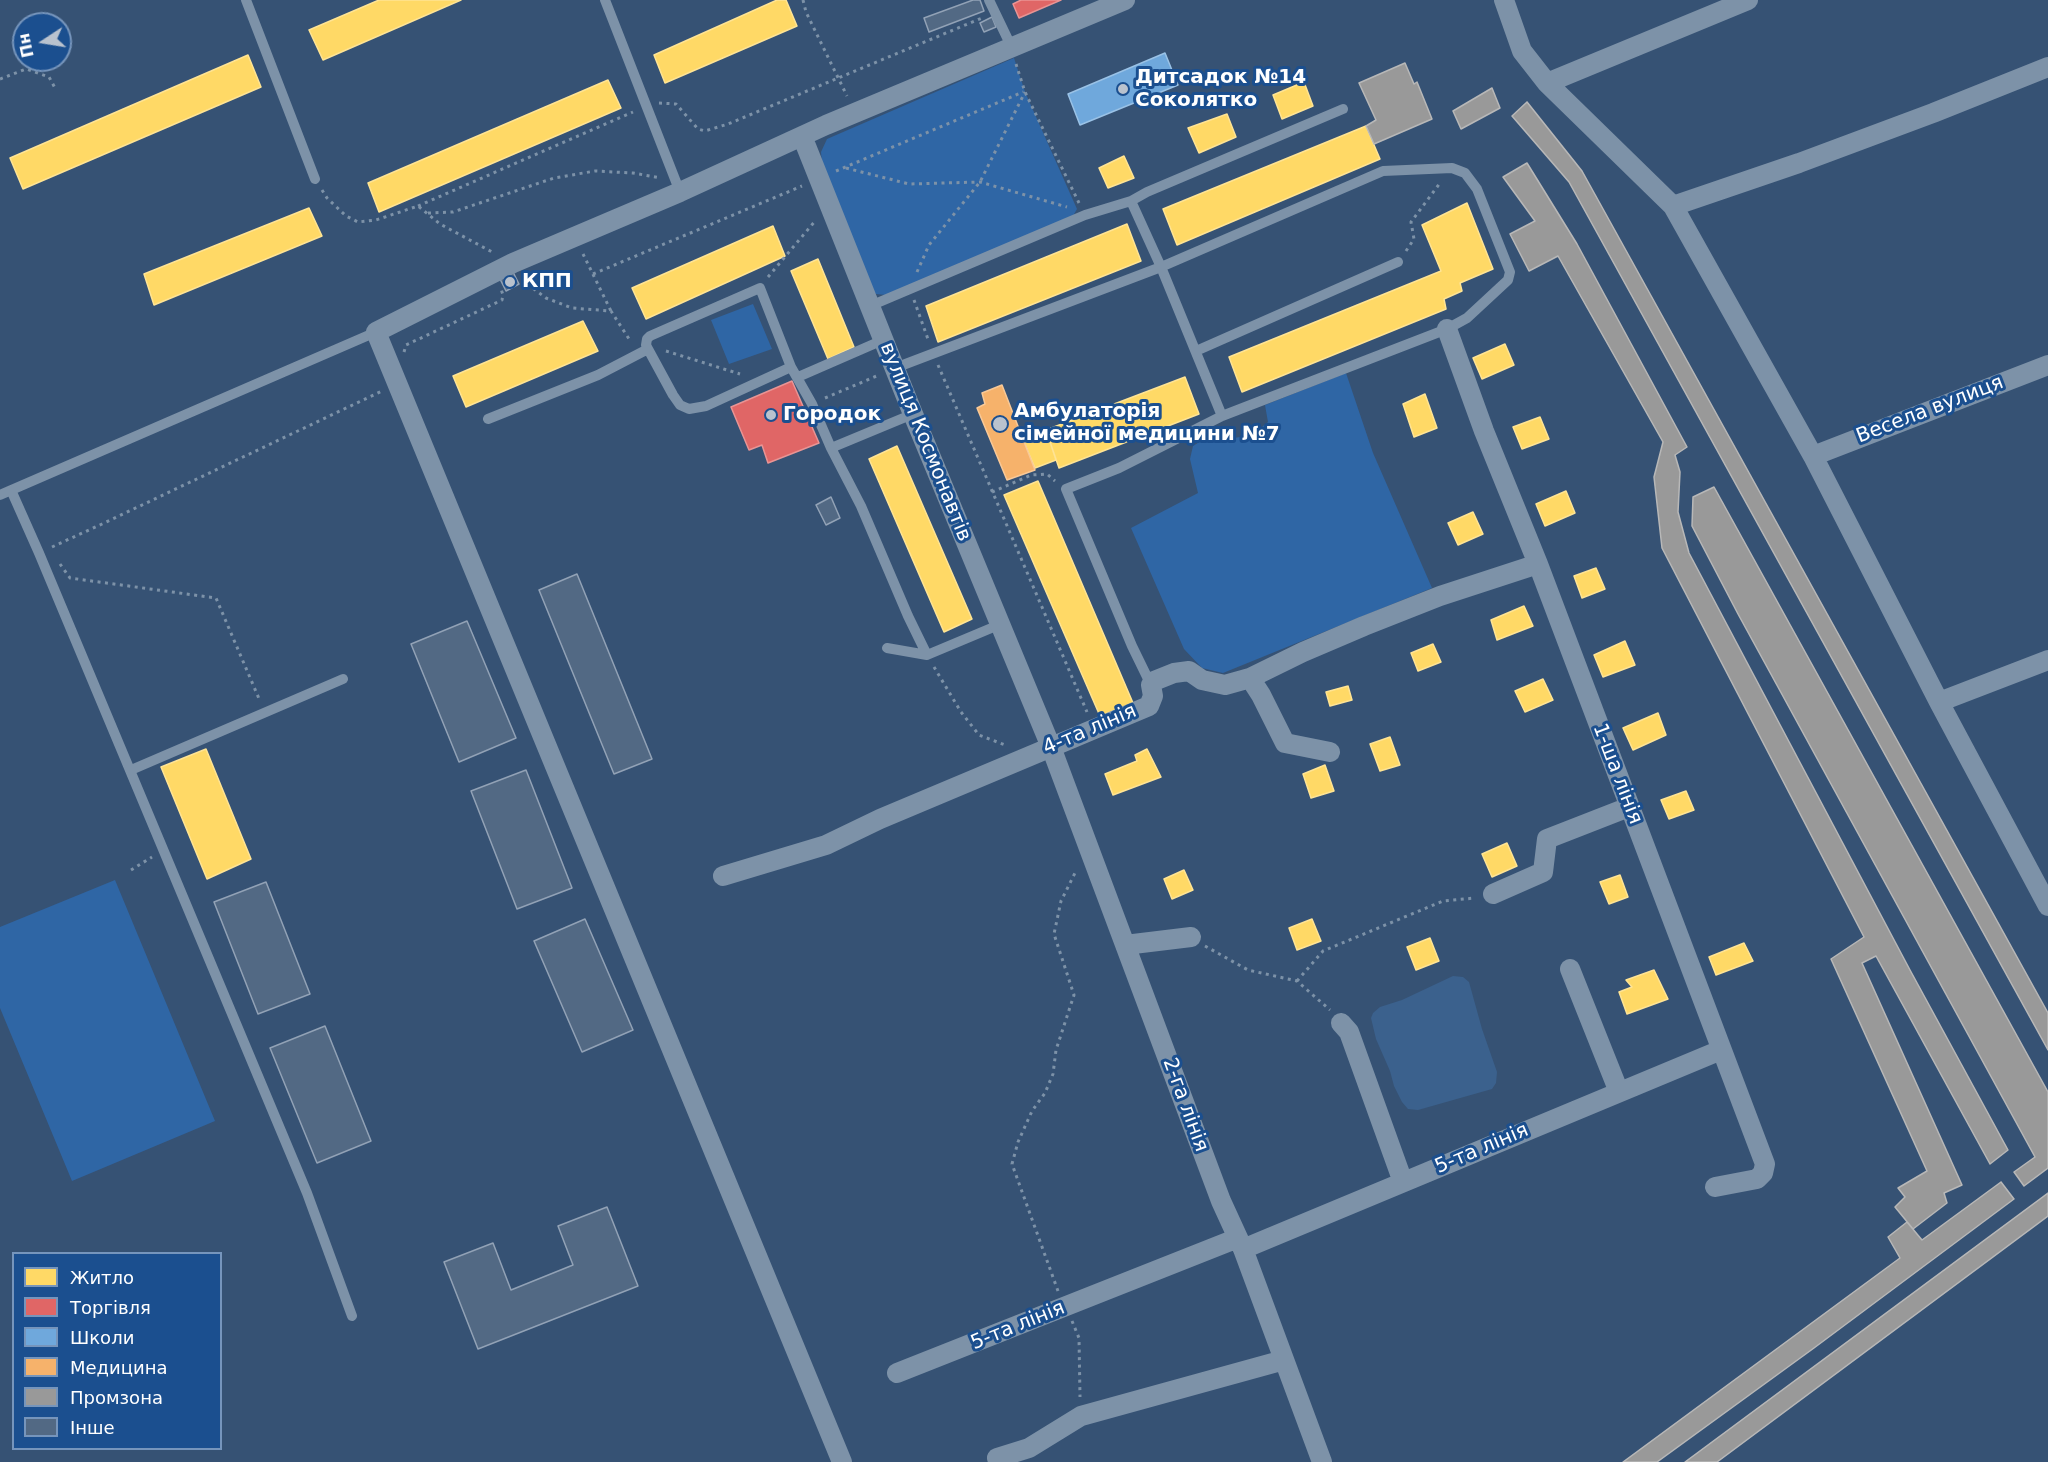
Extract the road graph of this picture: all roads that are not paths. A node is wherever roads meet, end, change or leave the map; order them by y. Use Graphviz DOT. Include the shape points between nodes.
graph roads {
  1 [pos="246,0"];
  2 [pos="604,0"];
  3 [pos="989,0"];
  4 [pos="1125,0"];
  5 [pos="1504,0"];
  6 [pos="1748,0"];
  7 [pos="1012,48"];
  8 [pos="2048,67"];
  9 [pos="1547,83"];
  10 [pos="1343,109"];
  11 [pos="802,136"];
  12 [pos="315,179"];
  13 [pos="678,188"];
  14 [pos="1131,201"];
  15 [pos="1673,206"];
  16 [pos="1398,262"];
  17 [pos="1161,267"];
  18 [pos="870,306"];
  19 [pos="1447,329"];
  20 [pos="376,332"];
  21 [pos="883,340"];
  22 [pos="647,347"];
  23 [pos="1196,351"];
  24 [pos="2048,365"];
  25 [pos="791,367"];
  26 [pos="895,368"];
  27 [pos="798,377"];
  28 [pos="913,414"];
  29 [pos="1222,416"];
  30 [pos="488,419"];
  31 [pos="831,448"];
  32 [pos="1812,456"];
  33 [pos="11,490"];
  34 [pos="0,495"];
  35 [pos="1538,564"];
  36 [pos="1001,624"];
  37 [pos="887,648"];
  38 [pos="927,655"];
  39 [pos="2048,660"];
  40 [pos="1250,678"];
  41 [pos="343,679"];
  42 [pos="1151,685"];
  43 [pos="1939,702"];
  44 [pos="1051,747"];
  45 [pos="1330,752"];
  46 [pos="131,770"];
  47 [pos="1629,807"];
  48 [pos="723,876"];
  49 [pos="1494,894"];
  50 [pos="2048,906"];
  51 [pos="1191,937"];
  52 [pos="1125,945"];
  53 [pos="1570,969"];
  54 [pos="1341,1023"];
  55 [pos="1721,1050"];
  56 [pos="1619,1092"];
  57 [pos="1402,1182"];
  58 [pos="1715,1187"];
  59 [pos="1241,1244"];
  60 [pos="352,1316"];
  61 [pos="1284,1360"];
  62 [pos="897,1374"];
  63 [pos="997,1458"];
  64 [pos="842,1462"];
  65 [pos="1322,1462"];
  1 -- 12 [label="lane"];
  2 -- 13 [label="lane"];
  3 -- 7 [label="lane"];
  4 -- 7 [label="street"];
  5 -- 9 [label="street" via="1522,51"];
  6 -- 9 [label="street"];
  7 -- 11 [label="street"];
  8 -- 15 [label="street" via="1833,151"];
  9 -- 15 [label="street"];
  10 -- 14 [label="lane"];
  11 -- 13 [label="street"];
  11 -- 18 [label="street, вулиця Космонавтів"];
  13 -- 20 [label="street" via="513,263"];
  14 -- 17 [label="lane"];
  14 -- 18 [label="lane" via="1085,215"];
  15 -- 32 [label="street"];
  16 -- 23 [label="lane"];
  17 -- 19 [label="lane" via="1383,171 1452,168 1465,173 1477,189 1510,272 1508,280 1475,311"];
  17 -- 23 [label="lane"];
  17 -- 26 [label="lane"];
  18 -- 21 [label="street, вулиця Космонавтів"];
  19 -- 29 [label="lane"];
  19 -- 35 [label="street, 1-ша лінія"];
  20 -- 33 [label="lane"];
  20 -- 64 [label="street"];
  21 -- 26 [label="street, вулиця Космонавтів"];
  21 -- 27 [label="lane"];
  22 -- 25 [label="lane" via="676,400 689,409 706,406"];
  22 -- 25 [label="lane" via="650,336 760,288"];
  22 -- 30 [label="lane" via="598,375"];
  23 -- 29 [label="lane"];
  24 -- 32 [label="street, Весела вулиця"];
  25 -- 27 [label="lane"];
  26 -- 28 [label="street, вулиця Космонавтів"];
  27 -- 31 [label="lane"];
  28 -- 31 [label="lane"];
  28 -- 36 [label="street, вулиця Космонавтів"];
  29 -- 42 [label="lane" via="1119,468 1066,489"];
  31 -- 38 [label="lane"];
  32 -- 43 [label="street"];
  33 -- 34 [label="lane"];
  33 -- 46 [label="lane"];
  35 -- 40 [label="street, 4-та лінія" via="1364,626"];
  35 -- 47 [label="street, 1-ша лінія"];
  36 -- 38 [label="lane"];
  36 -- 44 [label="street, вулиця Космонавтів"];
  37 -- 38 [label="lane"];
  39 -- 43 [label="street"];
  40 -- 42 [label="street, 4-та лінія" via="1225,685 1202,680 1189,671 1174,673"];
  40 -- 45 [label="street" via="1285,743"];
  41 -- 46 [label="lane"];
  42 -- 44 [label="street, 4-та лінія" via="1153,696 1149,706"];
  43 -- 50 [label="street"];
  44 -- 48 [label="street, 4-та лінія" via="826,845"];
  44 -- 52 [label="street, 2-га лінія"];
  46 -- 60 [label="lane" via="307,1192"];
  47 -- 49 [label="street" via="1547,839 1543,872"];
  47 -- 55 [label="street, 1-ша лінія"];
  51 -- 52 [label="street"];
  52 -- 59 [label="street, 2-га лінія" via="1221,1201"];
  53 -- 56 [label="street"];
  54 -- 57 [label="street" via="1349,1032"];
  55 -- 56 [label="street, 5-та лінія"];
  55 -- 58 [label="street, 1-ша лінія" via="1765,1164 1757,1179"];
  56 -- 57 [label="street, 5-та лінія"];
  57 -- 59 [label="street, 5-та лінія"];
  59 -- 61 [label="street, 2-га лінія"];
  59 -- 62 [label="street, 5-та лінія"];
  61 -- 63 [label="street" via="1081,1416 1029,1448"];
  61 -- 65 [label="street, 2-га лінія"];
}
